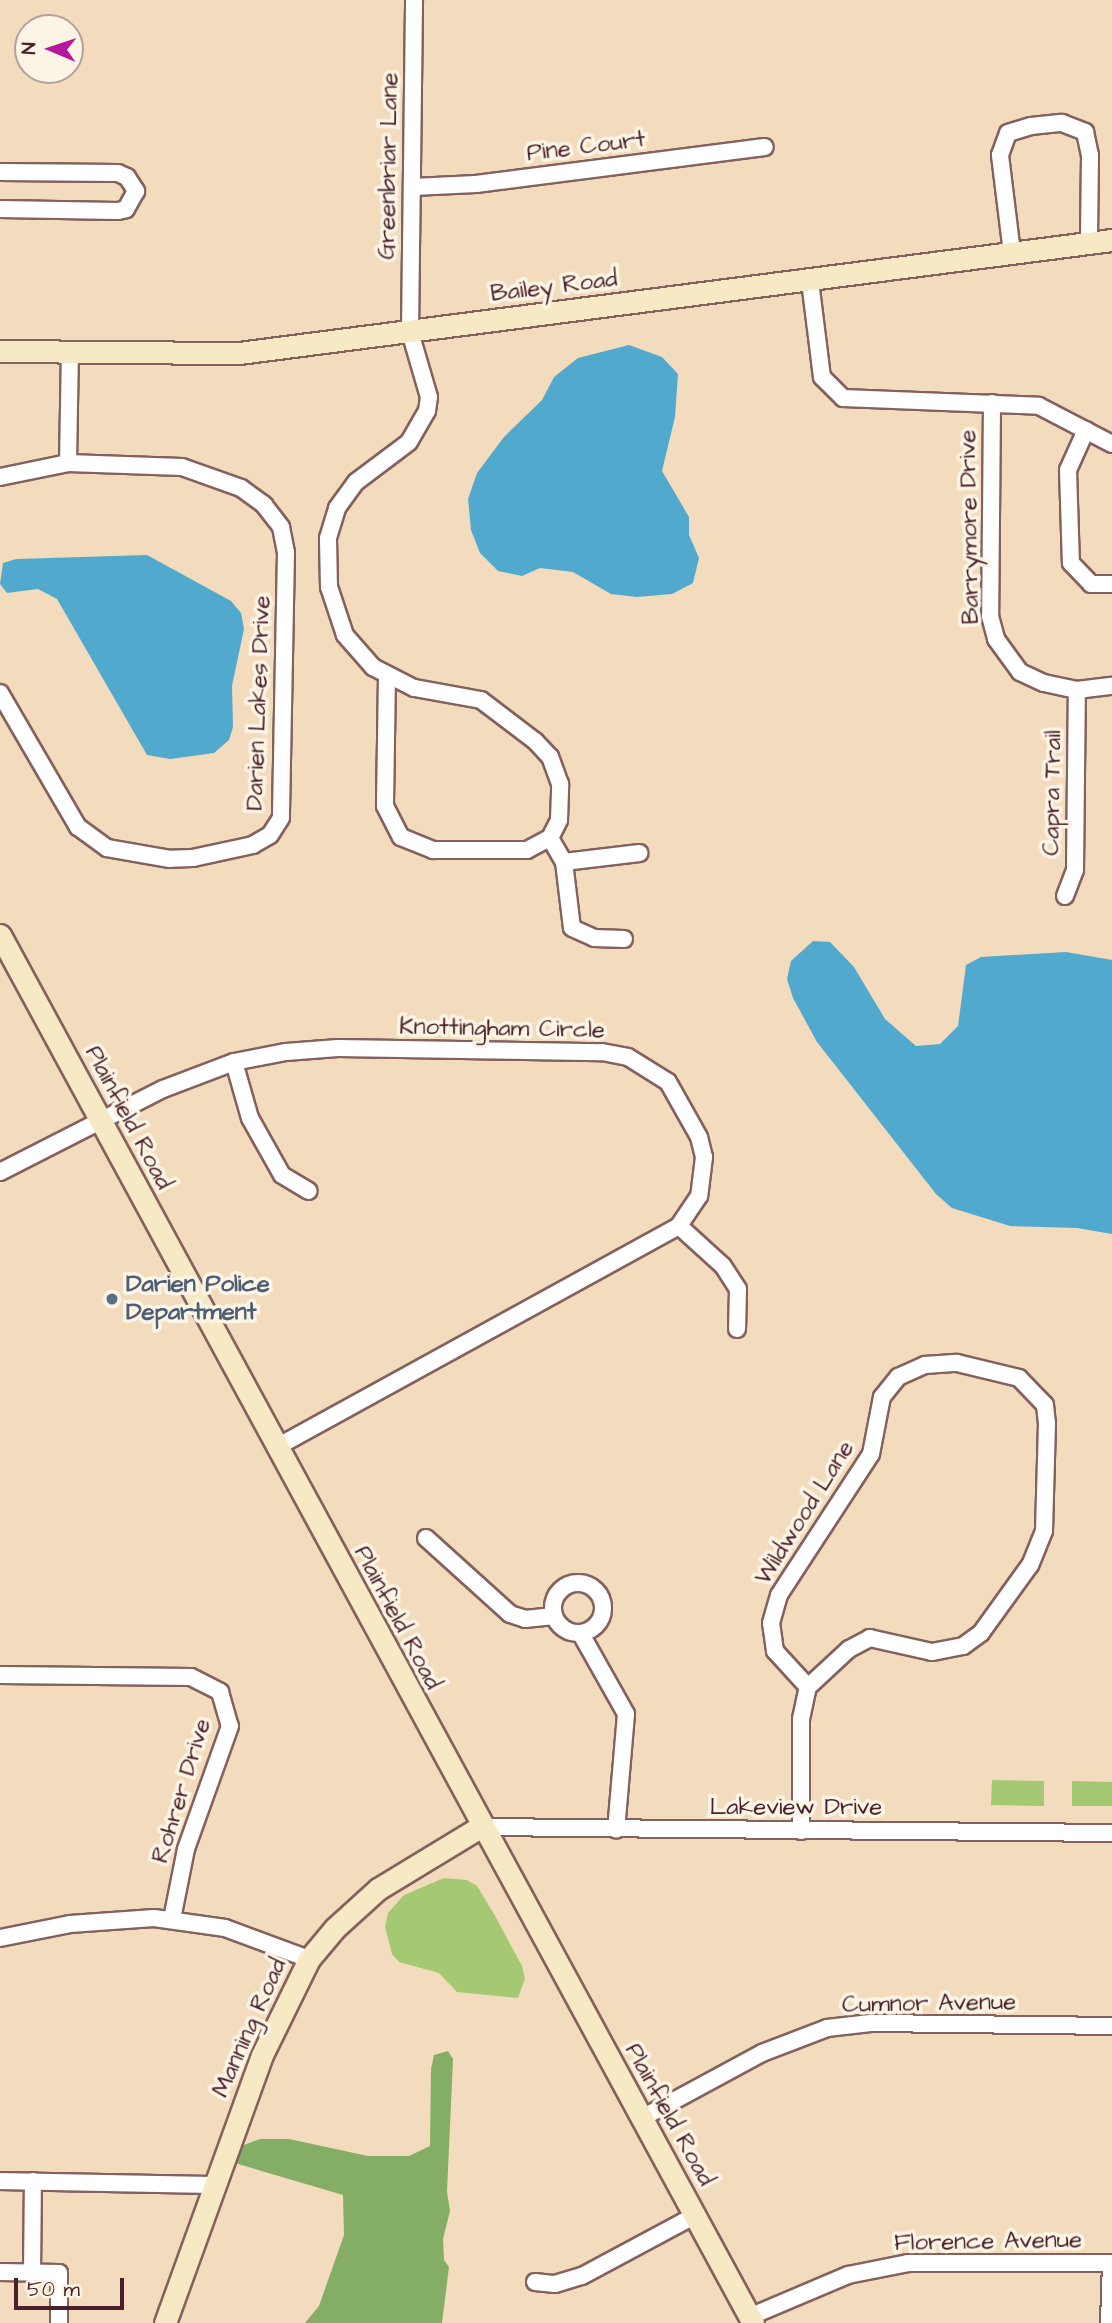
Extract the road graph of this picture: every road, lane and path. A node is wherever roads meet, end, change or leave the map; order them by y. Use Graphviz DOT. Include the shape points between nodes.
graph roads {
  1 [pos="414,0"];
  2 [pos="765,147"];
  3 [pos="0,172"];
  4 [pos="413,187"];
  5 [pos="0,209"];
  6 [pos="1112,240"];
  7 [pos="1089,243"];
  8 [pos="1012,253"];
  9 [pos="810,281"];
  10 [pos="410,332"];
  11 [pos="0,351"];
  12 [pos="70,351"];
  13 [pos="992,404"];
  14 [pos="1086,430"];
  15 [pos="1112,444"];
  16 [pos="68,463"];
  17 [pos="0,477"];
  18 [pos="1112,584"];
  19 [pos="387,676"];
  20 [pos="1112,686"];
  21 [pos="1077,690"];
  22 [pos="0,693"];
  23 [pos="550,838"];
  24 [pos="639,853"];
  25 [pos="564,862"];
  26 [pos="1065,895"];
  27 [pos="1,938"];
  28 [pos="624,939"];
  29 [pos="234,1062"];
  30 [pos="100,1122"];
  31 [pos="0,1172"];
  32 [pos="309,1191"];
  33 [pos="679,1226"];
  34 [pos="737,1329"];
  35 [pos="276,1448"];
  36 [pos="426,1538"];
  37 [pos="554,1616"];
  38 [pos="581,1633"];
  39 [pos="0,1675"];
  40 [pos="808,1687"];
  41 [pos="480,1827"];
  42 [pos="616,1830"];
  43 [pos="801,1831"];
  44 [pos="1112,1833"];
  45 [pos="173,1919"];
  46 [pos="0,1938"];
  47 [pos="309,1959"];
  48 [pos="1112,2026"];
  49 [pos="642,2118"];
  50 [pos="0,2181"];
  51 [pos="33,2181"];
  52 [pos="217,2185"];
  53 [pos="694,2216"];
  54 [pos="1111,2263"];
  55 [pos="0,2272"];
  56 [pos="32,2273"];
  57 [pos="535,2282"];
  58 [pos="751,2320"];
  59 [pos="59,2323"];
  60 [pos="165,2323"];
  61 [pos="1110,2323"];
  1 -- 4 [label="street, Greenbriar Lane"];
  2 -- 4 [label="street, Pine Court" via="476,184"];
  3 -- 5 [label="street" via="118,173 127,177 136,191 126,209 118,211"];
  4 -- 10 [label="street, Greenbriar Lane"];
  6 -- 7 [label="street, Bailey Road"];
  7 -- 8 [label="street, Bailey Road"];
  7 -- 8 [label="street" via="1090,155 1085,132 1062,123 1031,126 1008,132 1000,155"];
  8 -- 9 [label="street, Bailey Road"];
  9 -- 10 [label="street, Bailey Road"];
  9 -- 13 [label="street, Barrymore Drive" via="822,377 843,398"];
  10 -- 12 [label="street, Bailey Road" via="239,353"];
  10 -- 19 [label="street, Greenbriar Lane" via="429,397 422,425 409,442 345,494 328,538 329,587 338,620 355,649"];
  11 -- 12 [label="street, Bailey Road"];
  12 -- 16 [label="street"];
  13 -- 14 [label="street, Barrymore Drive" via="1039,406"];
  13 -- 21 [label="street, Barrymore Drive" via="992,627 1002,651 1020,672 1051,686"];
  14 -- 15 [label="street, Barrymore Drive"];
  14 -- 18 [label="street" via="1068,470 1071,563 1091,584"];
  16 -- 17 [label="street, Darien Lakes Drive"];
  16 -- 22 [label="street, Darien Lakes Drive" via="182,467 206,473 241,488 264,505 281,527 286,552 281,818 270,835 253,845 193,858 170,859 107,848 78,827"];
  19 -- 23 [label="street, Greenbriar Lane" via="414,688 481,700 536,741 550,757 560,785 559,820"];
  19 -- 23 [label="street" via="385,806 401,837 433,850 527,850"];
  20 -- 21 [label="street, Barrymore Drive"];
  21 -- 26 [label="street, Capra Trail" via="1075,870"];
  23 -- 25 [label="street"];
  24 -- 25 [label="street"];
  25 -- 28 [label="street" via="572,928 594,938"];
  27 -- 30 [label="street, Plainfield Road"];
  29 -- 30 [label="street, Knottingham Circle" via="163,1089"];
  29 -- 32 [label="street" via="250,1118 282,1175"];
  29 -- 33 [label="street, Knottingham Circle" via="338,1048 602,1052 628,1057 668,1082 702,1147 703,1185"];
  30 -- 31 [label="street, Knottingham Circle"];
  30 -- 35 [label="street, Plainfield Road"];
  33 -- 34 [label="street" via="723,1266 738,1289"];
  33 -- 35 [label="street"];
  35 -- 41 [label="street, Plainfield Road"];
  36 -- 37 [label="street" via="510,1614 525,1619"];
  37 -- 38 [label="street" via="564,1630"];
  37 -- 38 [label="street" via="554,1599 564,1587 579,1582 594,1588 603,1602 601,1618"];
  38 -- 42 [label="street" via="626,1714"];
  39 -- 45 [label="street, Rohrer Drive" via="191,1677 220,1692 230,1726 186,1849"];
  40 -- 40 [label="street, Wildwood Lane" via="775,1651 773,1610 870,1454 889,1386 912,1369 937,1363 990,1368 1019,1378 1045,1405 1047,1423 1044,1531 1030,1565 981,1633 963,1646 932,1652 870,1638 849,1649"];
  40 -- 43 [label="street" via="802,1719"];
  41 -- 42 [label="street, Lakeview Drive"];
  41 -- 47 [label="street, Manning Road" via="379,1889 335,1928"];
  41 -- 49 [label="street, Plainfield Road"];
  42 -- 43 [label="street, Lakeview Drive"];
  43 -- 44 [label="street, Lakeview Drive"];
  45 -- 46 [label="street" via="71,1924"];
  45 -- 47 [label="street" via="249,1935"];
  47 -- 52 [label="street, Manning Road" via="262,2055"];
  48 -- 49 [label="street, Cumnor Avenue" via="871,2023 827,2028 761,2053"];
  49 -- 53 [label="street, Plainfield Road"];
  50 -- 51 [label="street"];
  51 -- 52 [label="street"];
  51 -- 56 [label="street"];
  52 -- 60 [label="street, Manning Road"];
  53 -- 57 [label="street" via="582,2276 555,2284"];
  53 -- 58 [label="street, Plainfield Road"];
  54 -- 58 [label="street, Florence Avenue" via="908,2263 848,2275"];
  54 -- 61 [label="street"];
  55 -- 56 [label="street"];
  56 -- 59 [label="street" via="59,2273"];
}
